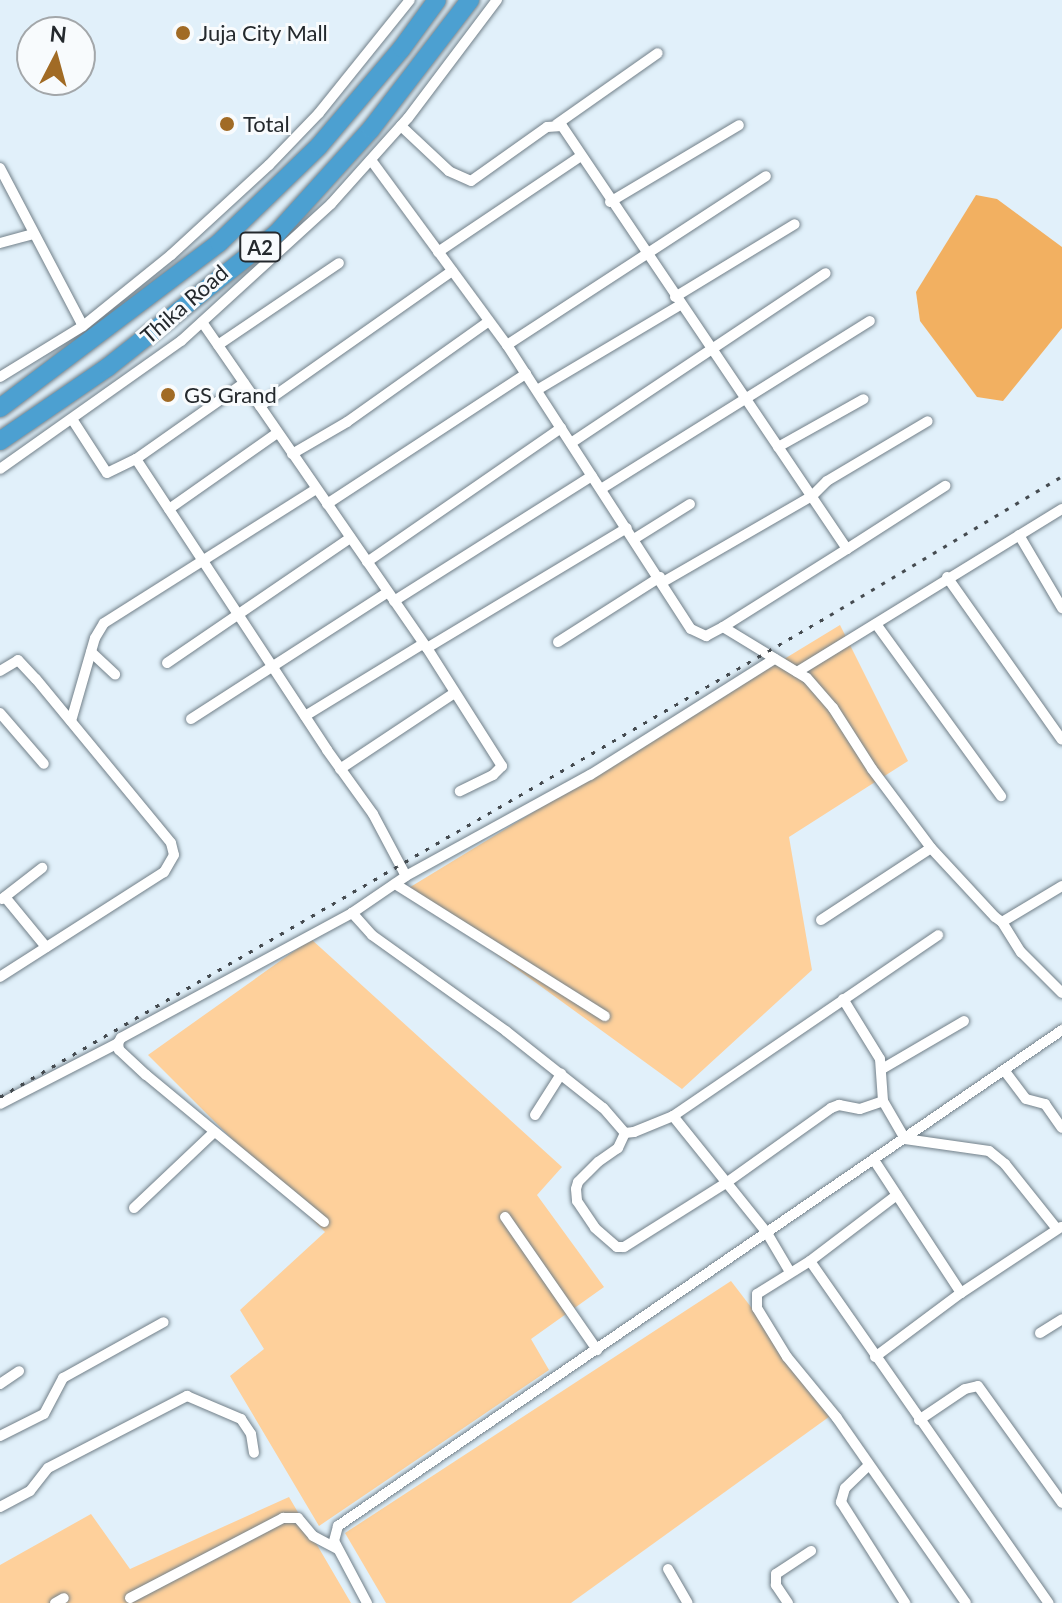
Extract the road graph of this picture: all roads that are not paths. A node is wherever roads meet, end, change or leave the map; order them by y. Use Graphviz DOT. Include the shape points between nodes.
graph roads {
  1 [pos="410,0"];
  2 [pos="437,0"];
  3 [pos="470,0"];
  4 [pos="497,0"];
  5 [pos="658,53"];
  6 [pos="557,124"];
  7 [pos="739,125"];
  8 [pos="401,126"];
  9 [pos="581,156"];
  10 [pos="371,160"];
  11 [pos="0,168"];
  12 [pos="766,176"];
  13 [pos="610,202"];
  14 [pos="795,224"];
  15 [pos="33,234"];
  16 [pos="0,243"];
  17 [pos="438,252"];
  18 [pos="644,253"];
  19 [pos="339,263"];
  20 [pos="452,271"];
  21 [pos="826,273"];
  22 [pos="678,301"];
  23 [pos="489,321"];
  24 [pos="870,321"];
  25 [pos="202,322"];
  26 [pos="83,326"];
  27 [pos="218,345"];
  28 [pos="507,345"];
  29 [pos="712,351"];
  30 [pos="526,374"];
  31 [pos="0,377"];
  32 [pos="244,383"];
  33 [pos="537,390"];
  34 [pos="864,399"];
  35 [pos="745,401"];
  36 [pos="260,406"];
  37 [pos="0,408"];
  38 [pos="72,419"];
  39 [pos="928,421"];
  40 [pos="561,428"];
  41 [pos="277,433"];
  42 [pos="0,441"];
  43 [pos="571,443"];
  44 [pos="778,447"];
  45 [pos="292,454"];
  46 [pos="136,459"];
  47 [pos="0,469"];
  48 [pos="592,476"];
  49 [pos="945,486"];
  50 [pos="316,489"];
  51 [pos="601,489"];
  52 [pos="812,496"];
  53 [pos="327,504"];
  54 [pos="690,504"];
  55 [pos="169,509"];
  56 [pos="1062,509"];
  57 [pos="627,528"];
  58 [pos="1019,535"];
  59 [pos="350,538"];
  60 [pos="634,539"];
  61 [pos="847,549"];
  62 [pos="204,558"];
  63 [pos="367,562"];
  64 [pos="947,577"];
  65 [pos="662,580"];
  66 [pos="391,596"];
  67 [pos="1062,608"];
  68 [pos="238,612"];
  69 [pos="876,624"];
  70 [pos="723,627"];
  71 [pos="558,642"];
  72 [pos="425,646"];
  73 [pos="91,652"];
  74 [pos="774,659"];
  75 [pos="167,663"];
  76 [pos="273,666"];
  77 [pos="0,671"];
  78 [pos="797,672"];
  79 [pos="115,674"];
  80 [pos="453,694"];
  81 [pos="0,713"];
  82 [pos="305,716"];
  83 [pos="191,719"];
  84 [pos="71,721"];
  85 [pos="1062,740"];
  86 [pos="44,764"];
  87 [pos="340,769"];
  88 [pos="460,791"];
  89 [pos="1001,796"];
  90 [pos="931,848"];
  91 [pos="42,868"];
  92 [pos="406,876"];
  93 [pos="395,884"];
  94 [pos="1062,886"];
  95 [pos="2,898"];
  96 [pos="352,913"];
  97 [pos="821,920"];
  98 [pos="1002,922"];
  99 [pos="938,935"];
  100 [pos="46,947"];
  101 [pos="0,977"];
  102 [pos="1062,993"];
  103 [pos="843,999"];
  104 [pos="605,1016"];
  105 [pos="964,1021"];
  106 [pos="1062,1030"];
  107 [pos="118,1043"];
  108 [pos="882,1069"];
  109 [pos="1004,1070"];
  110 [pos="561,1074"];
  111 [pos="883,1101"];
  112 [pos="0,1104"];
  113 [pos="535,1115"];
  114 [pos="673,1116"];
  115 [pos="1062,1128"];
  116 [pos="214,1132"];
  117 [pos="625,1133"];
  118 [pos="905,1139"];
  119 [pos="874,1160"];
  120 [pos="726,1183"];
  121 [pos="897,1195"];
  122 [pos="134,1208"];
  123 [pos="505,1217"];
  124 [pos="324,1222"];
  125 [pos="1060,1228"];
  126 [pos="767,1233"];
  127 [pos="810,1261"];
  128 [pos="790,1272"];
  129 [pos="961,1293"];
  130 [pos="1062,1319"];
  131 [pos="164,1322"];
  132 [pos="1040,1333"];
  133 [pos="597,1350"];
  134 [pos="875,1357"];
  135 [pos="19,1371"];
  136 [pos="0,1384"];
  137 [pos="919,1420"];
  138 [pos="0,1436"];
  139 [pos="254,1453"];
  140 [pos="869,1465"];
  141 [pos="1062,1503"];
  142 [pos="0,1507"];
  143 [pos="337,1549"];
  144 [pos="811,1551"];
  145 [pos="668,1569"];
  146 [pos="130,1598"];
  147 [pos="362,1602"];
  148 [pos="688,1603"];
  149 [pos="788,1603"];
  150 [pos="905,1603"];
  151 [pos="966,1603"];
  152 [pos="1049,1603"];
  1 -- 26 [label="street, Thika Road" via="319,113 269,165"];
  2 -- 37 [label="highway, Thika Road / A2" via="319,146 219,243"];
  3 -- 42 [label="highway, Thika Road / A2" via="371,129 277,233 108,367"];
  4 -- 8 [label="street, Thika Road"];
  5 -- 6 [label="street"];
  6 -- 8 [label="street" via="471,181 449,171"];
  6 -- 9 [label="street"];
  7 -- 13 [label="street"];
  8 -- 10 [label="street, Thika Road"];
  9 -- 13 [label="street"];
  9 -- 17 [label="street"];
  10 -- 17 [label="street"];
  10 -- 25 [label="street, Thika Road" via="331,204"];
  11 -- 15 [label="street"];
  12 -- 18 [label="street"];
  13 -- 18 [label="street"];
  14 -- 22 [label="street"];
  15 -- 16 [label="street"];
  15 -- 26 [label="street"];
  17 -- 20 [label="street"];
  18 -- 22 [label="street"];
  18 -- 28 [label="street"];
  19 -- 27 [label="street"];
  20 -- 23 [label="street"];
  20 -- 36 [label="street"];
  21 -- 29 [label="street"];
  22 -- 29 [label="street"];
  22 -- 33 [label="street"];
  23 -- 28 [label="street"];
  23 -- 45 [label="street" via="347,422"];
  24 -- 35 [label="street"];
  25 -- 27 [label="street"];
  25 -- 38 [label="street, Thika Road"];
  26 -- 31 [label="street, Thika Road"];
  27 -- 32 [label="street"];
  28 -- 30 [label="street"];
  29 -- 35 [label="street"];
  29 -- 43 [label="street"];
  30 -- 33 [label="street"];
  30 -- 53 [label="street"];
  32 -- 36 [label="street"];
  32 -- 46 [label="street"];
  33 -- 40 [label="street"];
  34 -- 44 [label="street"];
  35 -- 44 [label="street"];
  35 -- 51 [label="street"];
  36 -- 41 [label="street"];
  38 -- 46 [label="street" via="107,473"];
  38 -- 47 [label="street, Thika Road"];
  39 -- 52 [label="street" via="827,481"];
  40 -- 43 [label="street"];
  40 -- 63 [label="street"];
  41 -- 45 [label="street"];
  41 -- 55 [label="street"];
  43 -- 48 [label="street"];
  44 -- 52 [label="street"];
  45 -- 50 [label="street"];
  46 -- 55 [label="street"];
  48 -- 51 [label="street"];
  48 -- 66 [label="street"];
  49 -- 61 [label="street"];
  50 -- 53 [label="street"];
  50 -- 62 [label="street"];
  51 -- 57 [label="street"];
  52 -- 61 [label="street"];
  52 -- 65 [label="street"];
  53 -- 59 [label="street"];
  54 -- 60 [label="street"];
  55 -- 62 [label="street"];
  56 -- 58 [label="street"];
  57 -- 60 [label="street"];
  57 -- 72 [label="street"];
  58 -- 64 [label="street"];
  58 -- 67 [label="street"];
  59 -- 63 [label="street"];
  59 -- 68 [label="street"];
  60 -- 65 [label="street"];
  61 -- 70 [label="street"];
  62 -- 68 [label="street"];
  62 -- 73 [label="street" via="104,623"];
  63 -- 66 [label="street"];
  64 -- 69 [label="street"];
  64 -- 85 [label="street"];
  65 -- 70 [label="street" via="698,635"];
  65 -- 71 [label="street"];
  66 -- 72 [label="street"];
  66 -- 76 [label="street"];
  68 -- 75 [label="street"];
  68 -- 76 [label="street"];
  69 -- 78 [label="street"];
  69 -- 89 [label="street"];
  70 -- 74 [label="street"];
  72 -- 80 [label="street"];
  72 -- 82 [label="street"];
  73 -- 79 [label="street"];
  73 -- 84 [label="street"];
  74 -- 78 [label="street"];
  74 -- 92 [label="street" via="590,775"];
  76 -- 82 [label="street"];
  76 -- 83 [label="street"];
  77 -- 84 [label="street" via="18,660"];
  78 -- 90 [label="street" via="833,708"];
  80 -- 87 [label="street"];
  80 -- 88 [label="street" via="502,766"];
  81 -- 86 [label="street"];
  82 -- 87 [label="street"];
  84 -- 100 [label="street" via="171,843 174,855 164,872"];
  87 -- 92 [label="street" via="373,814"];
  90 -- 97 [label="street"];
  90 -- 98 [label="street"];
  91 -- 95 [label="street"];
  92 -- 93 [label="street"];
  93 -- 96 [label="street"];
  93 -- 104 [label="street"];
  94 -- 98 [label="street"];
  95 -- 100 [label="street"];
  96 -- 107 [label="street"];
  96 -- 110 [label="street" via="372,935"];
  98 -- 102 [label="street" via="1021,952"];
  99 -- 103 [label="street"];
  100 -- 101 [label="street"];
  103 -- 108 [label="street"];
  103 -- 114 [label="street"];
  105 -- 108 [label="street"];
  106 -- 109 [label="street"];
  107 -- 112 [label="street"];
  107 -- 116 [label="street" via="124,1055"];
  108 -- 111 [label="street"];
  109 -- 115 [label="street" via="1026,1099 1045,1104"];
  109 -- 118 [label="street"];
  110 -- 113 [label="street"];
  110 -- 117 [label="street"];
  111 -- 118 [label="street"];
  111 -- 120 [label="street" via="860,1109 831,1108"];
  114 -- 117 [label="street"];
  114 -- 120 [label="street"];
  116 -- 122 [label="street"];
  116 -- 124 [label="street"];
  117 -- 120 [label="street" via="618,1148 576,1189 577,1201 611,1245 624,1247"];
  118 -- 119 [label="street"];
  118 -- 125 [label="street" via="989,1151"];
  119 -- 121 [label="street"];
  119 -- 126 [label="street"];
  120 -- 126 [label="street"];
  121 -- 127 [label="street"];
  121 -- 129 [label="street"];
  123 -- 133 [label="street"];
  125 -- 129 [label="street"];
  126 -- 128 [label="street"];
  126 -- 133 [label="street"];
  127 -- 128 [label="street"];
  127 -- 134 [label="street"];
  128 -- 140 [label="street" via="757,1294 757,1308 787,1357"];
  129 -- 134 [label="street"];
  130 -- 132 [label="street"];
  131 -- 138 [label="street" via="63,1378 44,1414"];
  133 -- 143 [label="street" via="338,1526 333,1533"];
  134 -- 137 [label="street"];
  135 -- 136 [label="street"];
  137 -- 141 [label="street" via="978,1386"];
  137 -- 152 [label="street"];
  139 -- 142 [label="street" via="241,1419 187,1396 48,1468 30,1491"];
  140 -- 150 [label="street" via="845,1488 841,1502"];
  140 -- 151 [label="street"];
  143 -- 146 [label="street" via="313,1536 298,1518 283,1518"];
  143 -- 147 [label="street"];
  144 -- 149 [label="street" via="776,1574 776,1585"];
  145 -- 148 [label="street"];
}
